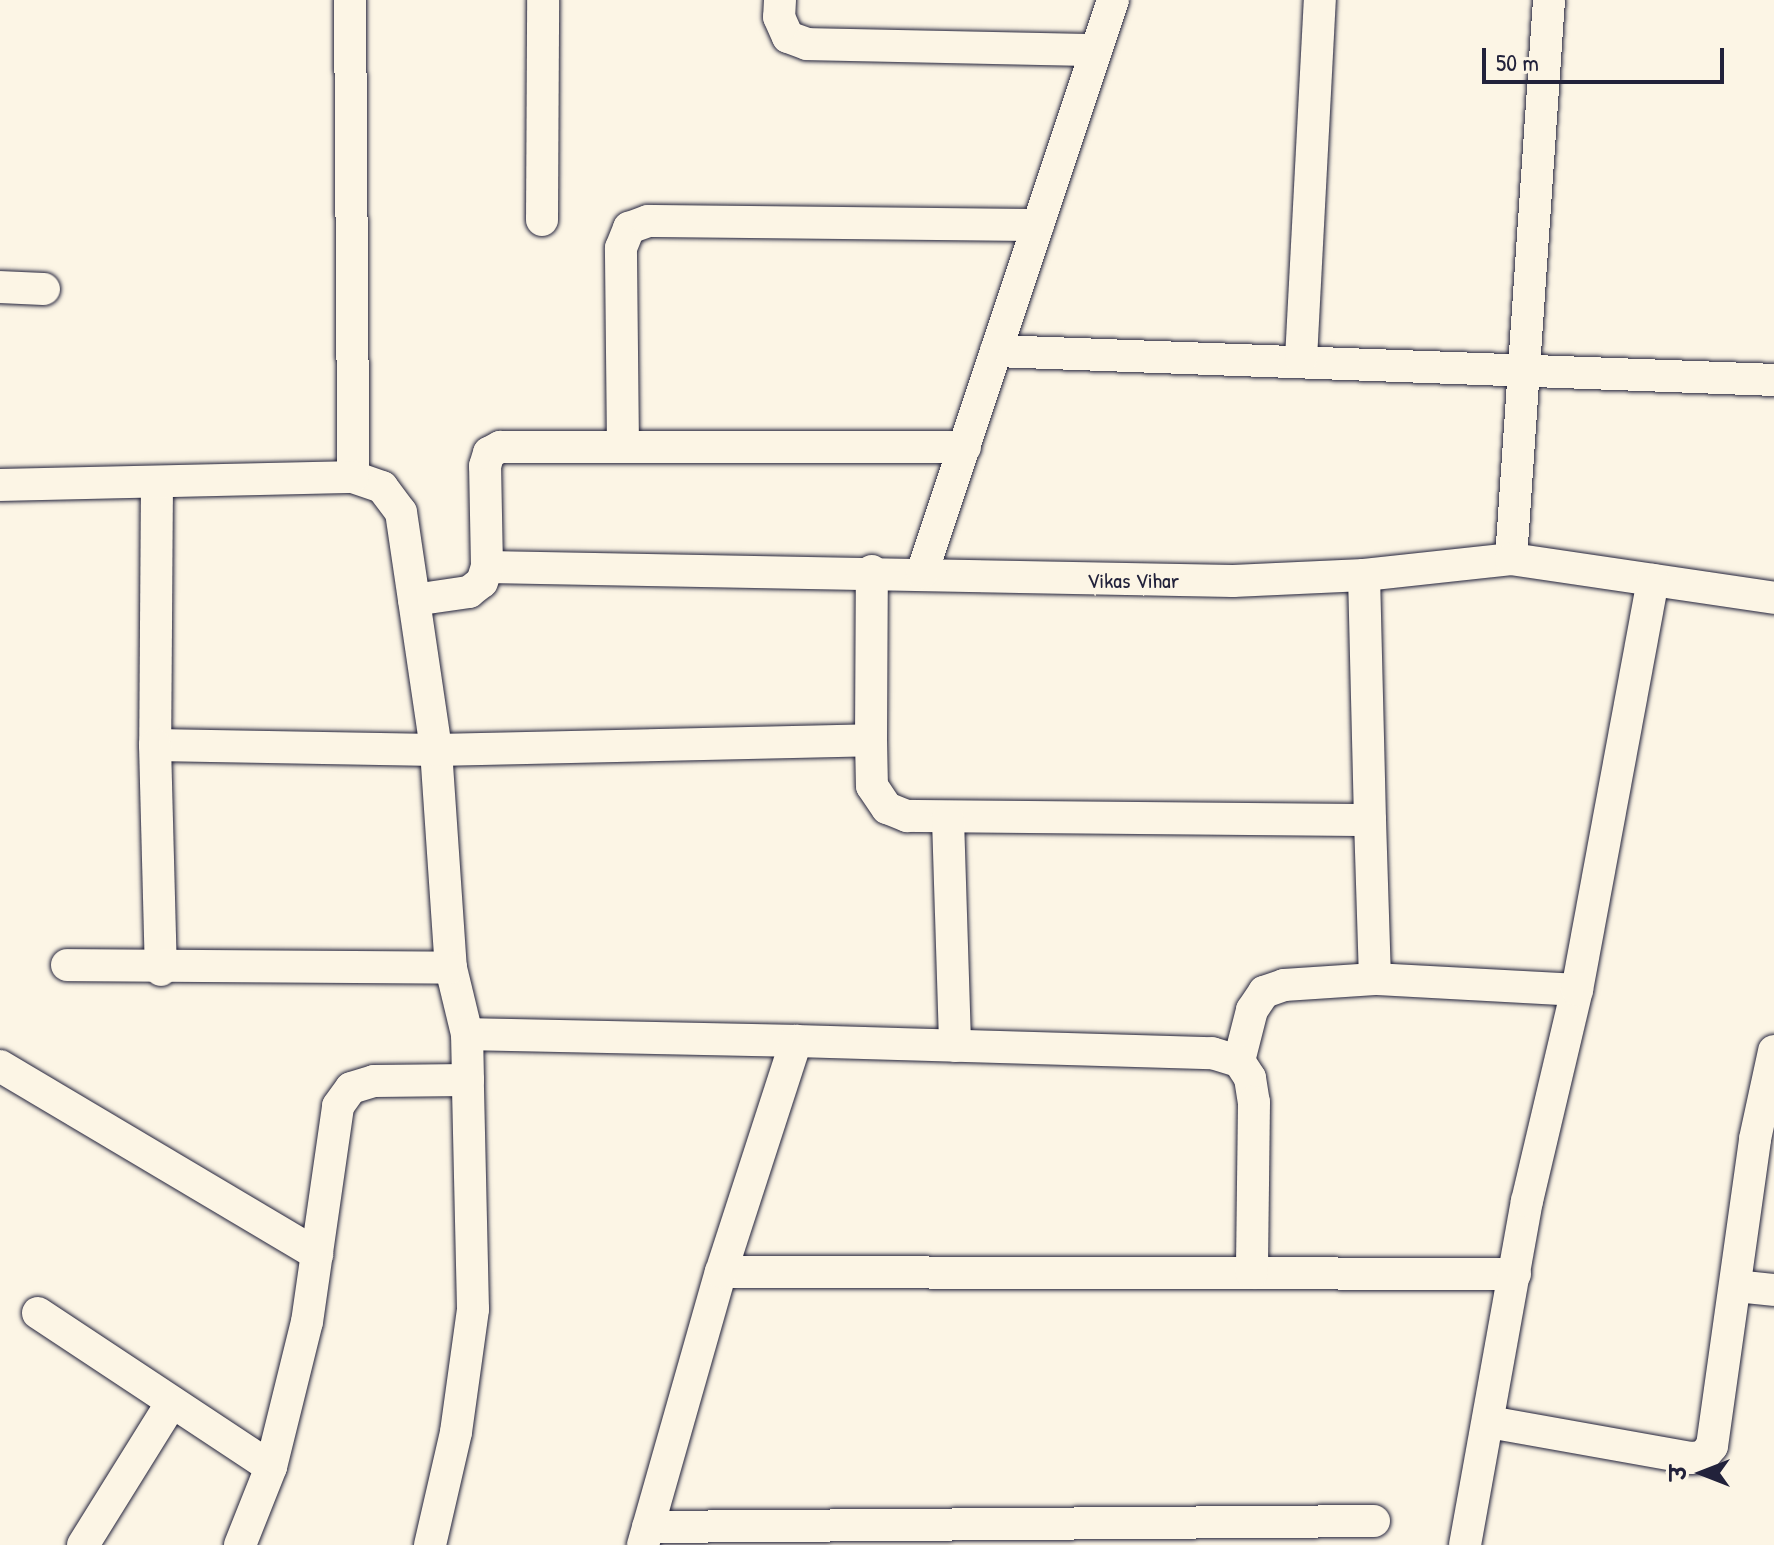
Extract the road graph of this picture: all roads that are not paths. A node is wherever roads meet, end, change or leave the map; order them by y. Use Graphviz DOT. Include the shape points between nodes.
graph roads {
  1 [pos="350,0"];
  2 [pos="543,0"];
  3 [pos="780,0"];
  4 [pos="1113,0"];
  5 [pos="1320,0"];
  6 [pos="1549,0"];
  7 [pos="1096,50"];
  8 [pos="542,220"];
  9 [pos="1038,225"];
  10 [pos="0,287"];
  11 [pos="44,289"];
  12 [pos="996,351"];
  13 [pos="1301,359"];
  14 [pos="1523,373"];
  15 [pos="1774,380"];
  16 [pos="623,447"];
  17 [pos="965,447"];
  18 [pos="353,477"];
  19 [pos="157,482"];
  20 [pos="0,485"];
  21 [pos="1511,559"];
  22 [pos="487,567"];
  23 [pos="872,571"];
  24 [pos="922,573"];
  25 [pos="1364,575"];
  26 [pos="1653,580"];
  27 [pos="1774,598"];
  28 [pos="414,600"];
  29 [pos="871,740"];
  30 [pos="155,745"];
  31 [pos="436,750"];
  32 [pos="948,819"];
  33 [pos="1370,820"];
  34 [pos="67,965"];
  35 [pos="451,968"];
  36 [pos="161,970"];
  37 [pos="1375,979"];
  38 [pos="1577,990"];
  39 [pos="467,1034"];
  40 [pos="796,1041"];
  41 [pos="955,1046"];
  42 [pos="1774,1051"];
  43 [pos="1239,1061"];
  44 [pos="0,1066"];
  45 [pos="468,1080"];
  46 [pos="317,1254"];
  47 [pos="721,1272"];
  48 [pos="1252,1273"];
  49 [pos="1515,1274"];
  50 [pos="1736,1286"];
  51 [pos="1774,1290"];
  52 [pos="38,1313"];
  53 [pos="172,1402"];
  54 [pos="1489,1422"];
  55 [pos="271,1467"];
  56 [pos="1374,1521"];
  57 [pos="1154,1534"];
  58 [pos="646,1536"];
  59 [pos="83,1545"];
  60 [pos="240,1545"];
  61 [pos="430,1545"];
  62 [pos="1465,1545"];
  1 -- 18 [label="street"];
  2 -- 8 [label="street"];
  3 -- 7 [label="street" via="779,17 788,37 807,44"];
  4 -- 7 [label="street"];
  5 -- 13 [label="street"];
  6 -- 14 [label="street"];
  7 -- 9 [label="street"];
  9 -- 12 [label="street"];
  9 -- 16 [label="street" via="648,221 629,228 621,248"];
  10 -- 11 [label="street"];
  12 -- 13 [label="street"];
  12 -- 17 [label="street"];
  13 -- 14 [label="street"];
  14 -- 15 [label="street"];
  14 -- 21 [label="street"];
  16 -- 17 [label="street"];
  16 -- 22 [label="street" via="500,447 489,453"];
  17 -- 24 [label="street"];
  18 -- 19 [label="street"];
  18 -- 28 [label="street" via="382,487 401,512"];
  19 -- 20 [label="street"];
  19 -- 30 [label="street"];
  21 -- 25 [label="street, Vikas Vihar"];
  21 -- 26 [label="street, Vikas Vihar"];
  22 -- 23 [label="street, Vikas Vihar"];
  22 -- 28 [label="street" via="482,582 469,592"];
  23 -- 24 [label="street, Vikas Vihar"];
  23 -- 29 [label="street"];
  24 -- 25 [label="street, Vikas Vihar" via="1084,582"];
  25 -- 33 [label="street"];
  26 -- 27 [label="street, Vikas Vihar"];
  26 -- 38 [label="street"];
  28 -- 31 [label="street"];
  29 -- 31 [label="street"];
  29 -- 32 [label="street" via="872,786 887,808 907,816"];
  30 -- 31 [label="street"];
  30 -- 36 [label="street"];
  31 -- 35 [label="street"];
  32 -- 33 [label="street"];
  32 -- 41 [label="street"];
  33 -- 37 [label="street"];
  34 -- 36 [label="street"];
  35 -- 36 [label="street"];
  35 -- 39 [label="street"];
  37 -- 38 [label="street"];
  37 -- 43 [label="street" via="1284,985 1264,992 1252,1010"];
  38 -- 49 [label="street"];
  39 -- 40 [label="street"];
  39 -- 45 [label="street"];
  40 -- 41 [label="street"];
  40 -- 47 [label="street"];
  41 -- 43 [label="street" via="1212,1053"];
  42 -- 50 [label="street" via="1755,1139"];
  43 -- 48 [label="street" via="1250,1078 1254,1102"];
  44 -- 46 [label="street"];
  45 -- 46 [label="street" via="374,1081 351,1088 338,1106"];
  45 -- 61 [label="street" via="473,1309 456,1432"];
  46 -- 55 [label="street" via="307,1322"];
  47 -- 48 [label="street"];
  47 -- 58 [label="street"];
  48 -- 49 [label="street"];
  49 -- 54 [label="street"];
  50 -- 51 [label="street"];
  50 -- 54 [label="street" via="1712,1446 1703,1457"];
  52 -- 53 [label="street"];
  53 -- 55 [label="street"];
  53 -- 59 [label="street"];
  54 -- 62 [label="street"];
  55 -- 60 [label="street"];
  56 -- 57 [label="street"];
  57 -- 58 [label="street"];
}
